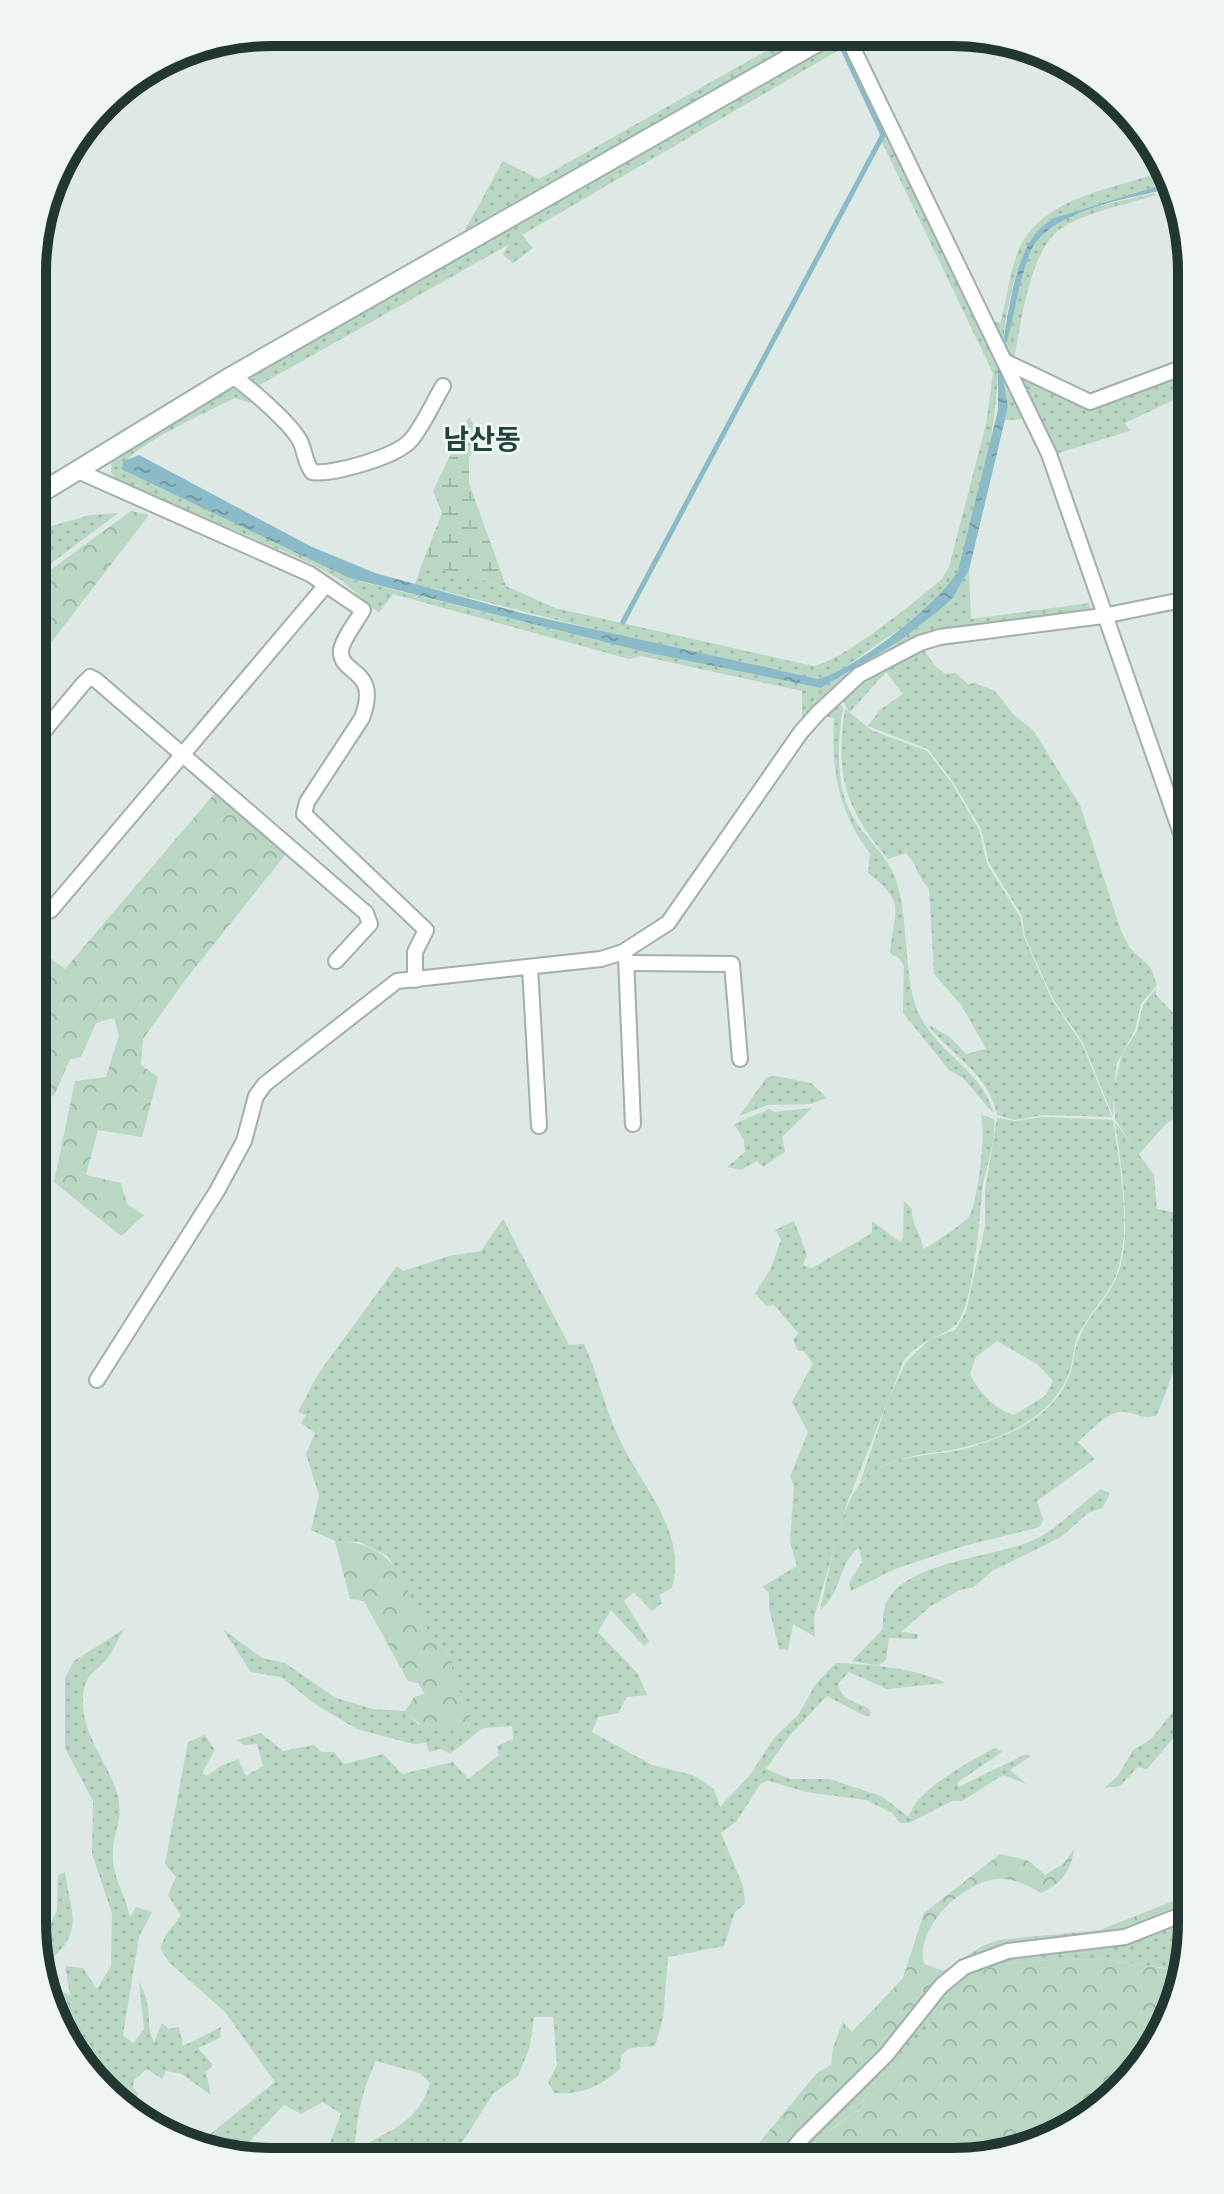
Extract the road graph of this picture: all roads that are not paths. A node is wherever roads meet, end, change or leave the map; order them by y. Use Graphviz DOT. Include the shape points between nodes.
graph roads {
  1 [pos="811,46"];
  2 [pos="852,46"];
  3 [pos="1004,361"];
  4 [pos="1178,369"];
  5 [pos="232,376"];
  6 [pos="443,386"];
  7 [pos="78,471"];
  8 [pos="46,490"];
  9 [pos="326,585"];
  10 [pos="1178,601"];
  11 [pos="1103,616"];
  12 [pos="46,729"];
  13 [pos="183,752"];
  14 [pos="1178,826"];
  15 [pos="46,912"];
  16 [pos="626,958"];
  17 [pos="336,961"];
  18 [pos="530,967"];
  19 [pos="415,980"];
  20 [pos="740,1059"];
  21 [pos="633,1124"];
  22 [pos="539,1126"];
  23 [pos="97,1380"];
  24 [pos="1178,1916"];
  25 [pos="794,2148"];
  1 -- 5 [label="main road"];
  2 -- 3 [label="street"];
  3 -- 4 [label="street" via="1090,402"];
  3 -- 11 [label="street" via="1049,454"];
  5 -- 6 [label="street" via="251,388 300,441 305,462 312,472 322,474 370,461 410,441"];
  5 -- 7 [label="main road"];
  7 -- 8 [label="main road"];
  7 -- 9 [label="street"];
  9 -- 13 [label="street"];
  9 -- 19 [label="street" via="363,610 341,648 369,693 362,718 304,814 426,930 415,952"];
  10 -- 11 [label="street"];
  11 -- 14 [label="street"];
  11 -- 16 [label="street" via="940,637 859,675 801,732 668,923"];
  12 -- 13 [label="street" via="90,677"];
  13 -- 15 [label="street"];
  13 -- 17 [label="street" via="366,913 370,924"];
  16 -- 18 [label="street"];
  16 -- 20 [label="street" via="732,964"];
  16 -- 21 [label="street"];
  18 -- 19 [label="street"];
  18 -- 22 [label="street"];
  19 -- 23 [label="street" via="397,981 265,1084 217,1191"];
  24 -- 25 [label="street" via="1125,1937 1008,1951 964,1967"];
}
